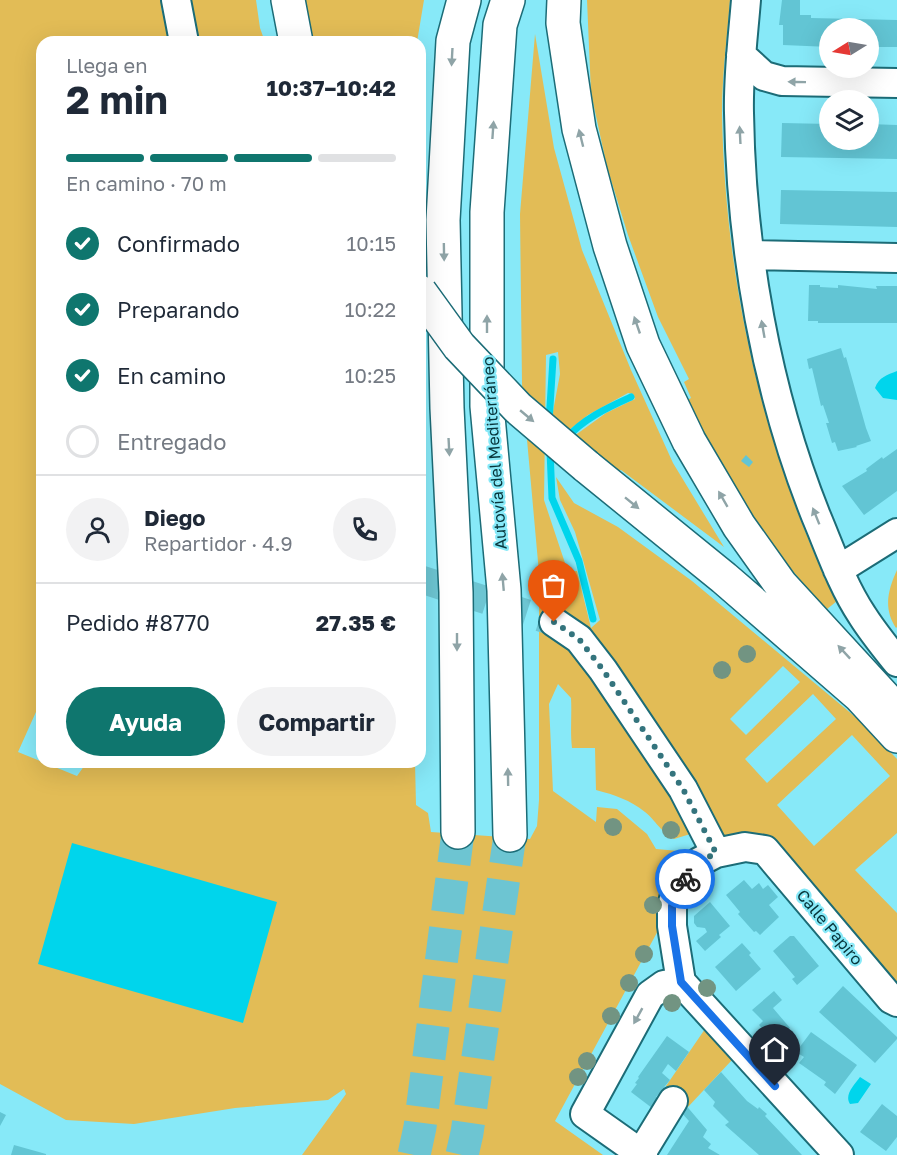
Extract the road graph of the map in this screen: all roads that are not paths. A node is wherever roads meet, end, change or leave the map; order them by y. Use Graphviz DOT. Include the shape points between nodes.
graph roads {
  1 [pos="176,0"];
  2 [pos="288,0"];
  3 [pos="464,0"];
  4 [pos="508,0"];
  5 [pos="564,0"];
  6 [pos="746,0"];
  7 [pos="183,36"];
  8 [pos="295,36"];
  9 [pos="741,55"];
  10 [pos="897,83"];
  11 [pos="750,255"];
  12 [pos="897,258"];
  13 [pos="426,300"];
  14 [pos="897,532"];
  15 [pos="838,570"];
  16 [pos="554,622"];
  17 [pos="897,662"];
  18 [pos="897,711"];
  19 [pos="897,736"];
  20 [pos="458,832"];
  21 [pos="510,835"];
  22 [pos="716,853"];
  23 [pos="681,982"];
  24 [pos="897,1002"];
  25 [pos="673,1101"];
  26 [pos="641,1154"];
  27 [pos="839,1155"];
  1 -- 7 [label="street"];
  2 -- 8 [label="highway"];
  3 -- 20 [label="highway, one-way" via="453,41 443,220 456,592"];
  21 -- 4 [label="highway, Autovía del Mediterráneo, one-way" via="504,590 487,406 487,200 500,25"];
  18 -- 5 [label="highway, one-way" via="781,585 739,526 689,441 643,345 610,246 579,129 563,23"];
  6 -- 9 [label="street"];
  10 -- 9 [label="street, one-way" via="782,81 764,76"];
  11 -- 9 [label="street, one-way" via="740,134"];
  11 -- 12 [label="street"];
  15 -- 11 [label="street, one-way" via="777,400"];
  13 -- 19 [label="highway, one-way, bridge" via="459,346 518,408 778,625 860,696"];
  14 -- 15 [label="street"];
  15 -- 17 [label="street" via="862,615"];
  16 -- 22 [label="street" via="579,639 603,670 683,789"];
  22 -- 23 [label="street" via="699,862 677,888 672,906"];
  22 -- 24 [label="street, Calle Papiro" via="745,847 765,850"];
  23 -- 26 [label="street, one-way" via="664,985 650,995 585,1114"];
  23 -- 27 [label="street"];
  25 -- 26 [label="street"];
}
